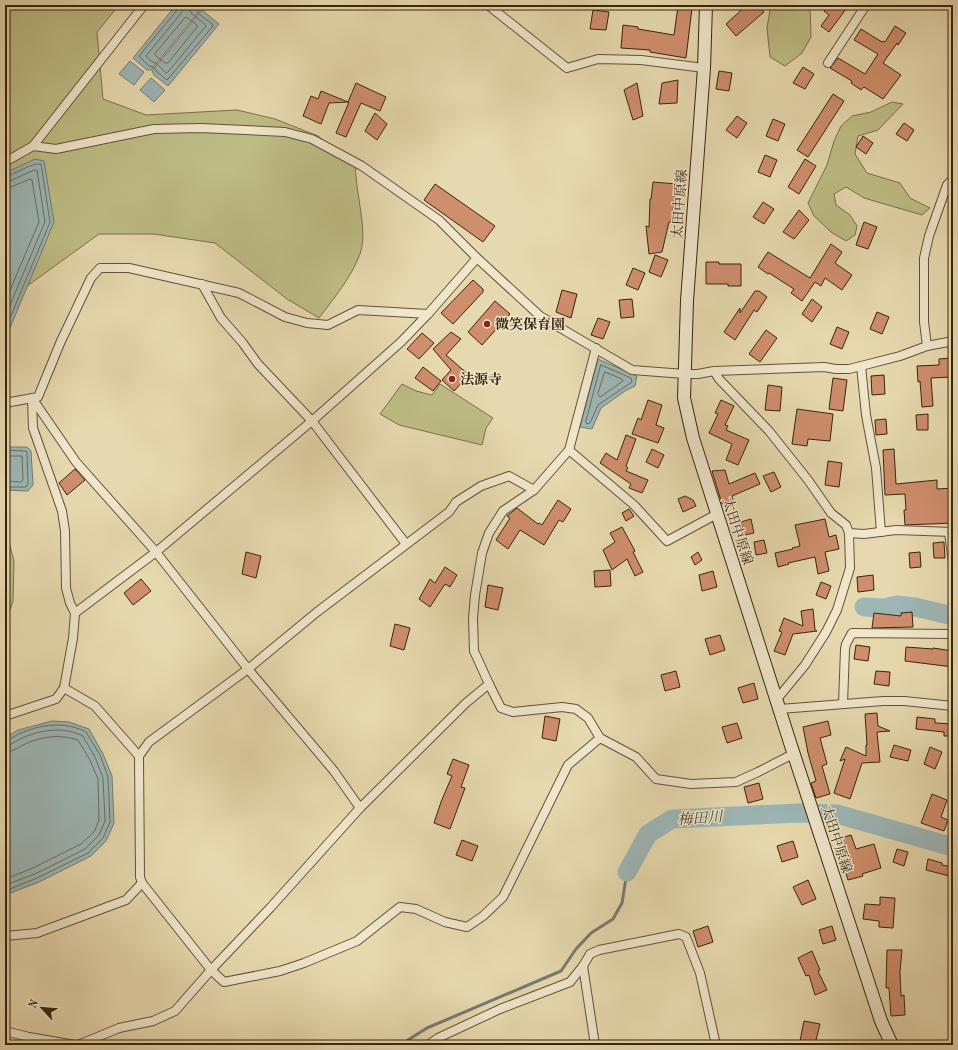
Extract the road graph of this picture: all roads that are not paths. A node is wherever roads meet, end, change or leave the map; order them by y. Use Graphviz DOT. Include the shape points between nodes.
graph roads {
  1 [pos="144,5"];
  2 [pos="488,5"];
  3 [pos="706,5"];
  4 [pos="866,5"];
  5 [pos="828,63"];
  6 [pos="704,68"];
  7 [pos="33,146"];
  8 [pos="5,162"];
  9 [pos="953,179"];
  10 [pos="477,258"];
  11 [pos="202,284"];
  12 [pos="428,314"];
  13 [pos="953,341"];
  14 [pos="927,346"];
  15 [pos="596,348"];
  16 [pos="861,366"];
  17 [pos="714,371"];
  18 [pos="685,374"];
  19 [pos="32,398"];
  20 [pos="5,404"];
  21 [pos="312,421"];
  22 [pos="569,450"];
  23 [pos="534,490"];
  24 [pos="717,514"];
  25 [pos="881,532"];
  26 [pos="849,533"];
  27 [pos="951,533"];
  28 [pos="406,544"];
  29 [pos="156,552"];
  30 [pos="953,562"];
  31 [pos="75,613"];
  32 [pos="953,634"];
  33 [pos="248,669"];
  34 [pos="489,684"];
  35 [pos="64,688"];
  36 [pos="778,704"];
  37 [pos="843,704"];
  38 [pos="953,706"];
  39 [pos="5,716"];
  40 [pos="600,738"];
  41 [pos="793,754"];
  42 [pos="139,756"];
  43 [pos="360,808"];
  44 [pos="142,883"];
  45 [pos="5,936"];
  46 [pos="583,966"];
  47 [pos="212,970"];
  48 [pos="5,1031"];
  49 [pos="77,1045"];
  50 [pos="428,1045"];
  51 [pos="595,1045"];
  52 [pos="716,1045"];
  53 [pos="892,1045"];
  1 -- 7 [label="street"];
  2 -- 6 [label="street" via="567,68 598,59 641,60"];
  3 -- 6 [label="main road, 太田中原線"];
  4 -- 5 [label="street"];
  6 -- 18 [label="main road, 太田中原線" via="687,301"];
  7 -- 8 [label="street"];
  7 -- 10 [label="street" via="56,149 154,129 201,128 285,132 312,139 362,166 439,220"];
  9 -- 14 [label="street" via="947,185 924,258 924,322"];
  10 -- 12 [label="street"];
  10 -- 15 [label="street" via="540,316"];
  11 -- 12 [label="street" via="239,293 285,317 307,323 328,325 358,310"];
  11 -- 19 [label="street" via="129,268 100,268 91,278 38,397"];
  11 -- 21 [label="street" via="221,318 258,364"];
  12 -- 21 [label="street" via="401,342"];
  13 -- 14 [label="street"];
  14 -- 16 [label="street"];
  15 -- 18 [label="street" via="632,370"];
  15 -- 22 [label="street"];
  16 -- 17 [label="street" via="849,369 824,367"];
  16 -- 25 [label="street" via="866,415 876,468"];
  17 -- 18 [label="street"];
  17 -- 26 [label="street" via="770,431 831,513 846,525"];
  18 -- 24 [label="main road, 太田中原線" via="684,398 693,438"];
  19 -- 20 [label="street"];
  19 -- 29 [label="street" via="76,462"];
  19 -- 31 [label="street" via="33,428 62,511 66,588"];
  21 -- 28 [label="street"];
  21 -- 29 [label="street"];
  22 -- 23 [label="street"];
  22 -- 24 [label="street" via="634,505 667,541"];
  23 -- 28 [label="street" via="509,476 482,486 456,502 449,512"];
  23 -- 34 [label="street" via="504,511 489,533 482,553 473,618 474,651"];
  24 -- 36 [label="main road, 太田中原線"];
  25 -- 26 [label="street"];
  25 -- 27 [label="street" via="896,530"];
  26 -- 36 [label="street" via="850,568 837,610 826,632"];
  27 -- 30 [label="street"];
  28 -- 33 [label="street"];
  29 -- 31 [label="street"];
  29 -- 33 [label="street"];
  31 -- 35 [label="street"];
  32 -- 37 [label="street" via="852,633 845,649"];
  33 -- 42 [label="street" via="149,742"];
  33 -- 43 [label="street" via="334,771"];
  34 -- 40 [label="street" via="501,708 513,712 562,707 576,709 588,718"];
  34 -- 43 [label="street" via="466,703"];
  35 -- 39 [label="street" via="56,699"];
  35 -- 42 [label="street" via="95,706"];
  36 -- 37 [label="street"];
  36 -- 41 [label="main road, 太田中原線"];
  37 -- 38 [label="street" via="904,701"];
  40 -- 41 [label="street" via="636,757 656,779 691,784 736,782"];
  40 -- 47 [label="street" via="568,764 503,897 467,927 445,922 416,909 400,907 357,941 304,963 280,971 224,982"];
  41 -- 53 [label="main road, 太田中原線" via="881,1021"];
  42 -- 44 [label="street"];
  43 -- 47 [label="street"];
  44 -- 45 [label="street" via="126,900 37,933"];
  44 -- 47 [label="street"];
  46 -- 50 [label="street" via="570,982 500,1009"];
  46 -- 51 [label="street"];
  46 -- 52 [label="street" via="590,954 599,950 679,934 686,937 700,973"];
  47 -- 49 [label="street" via="175,1011 153,1021 119,1028"];
  48 -- 49 [label="street"];
}
